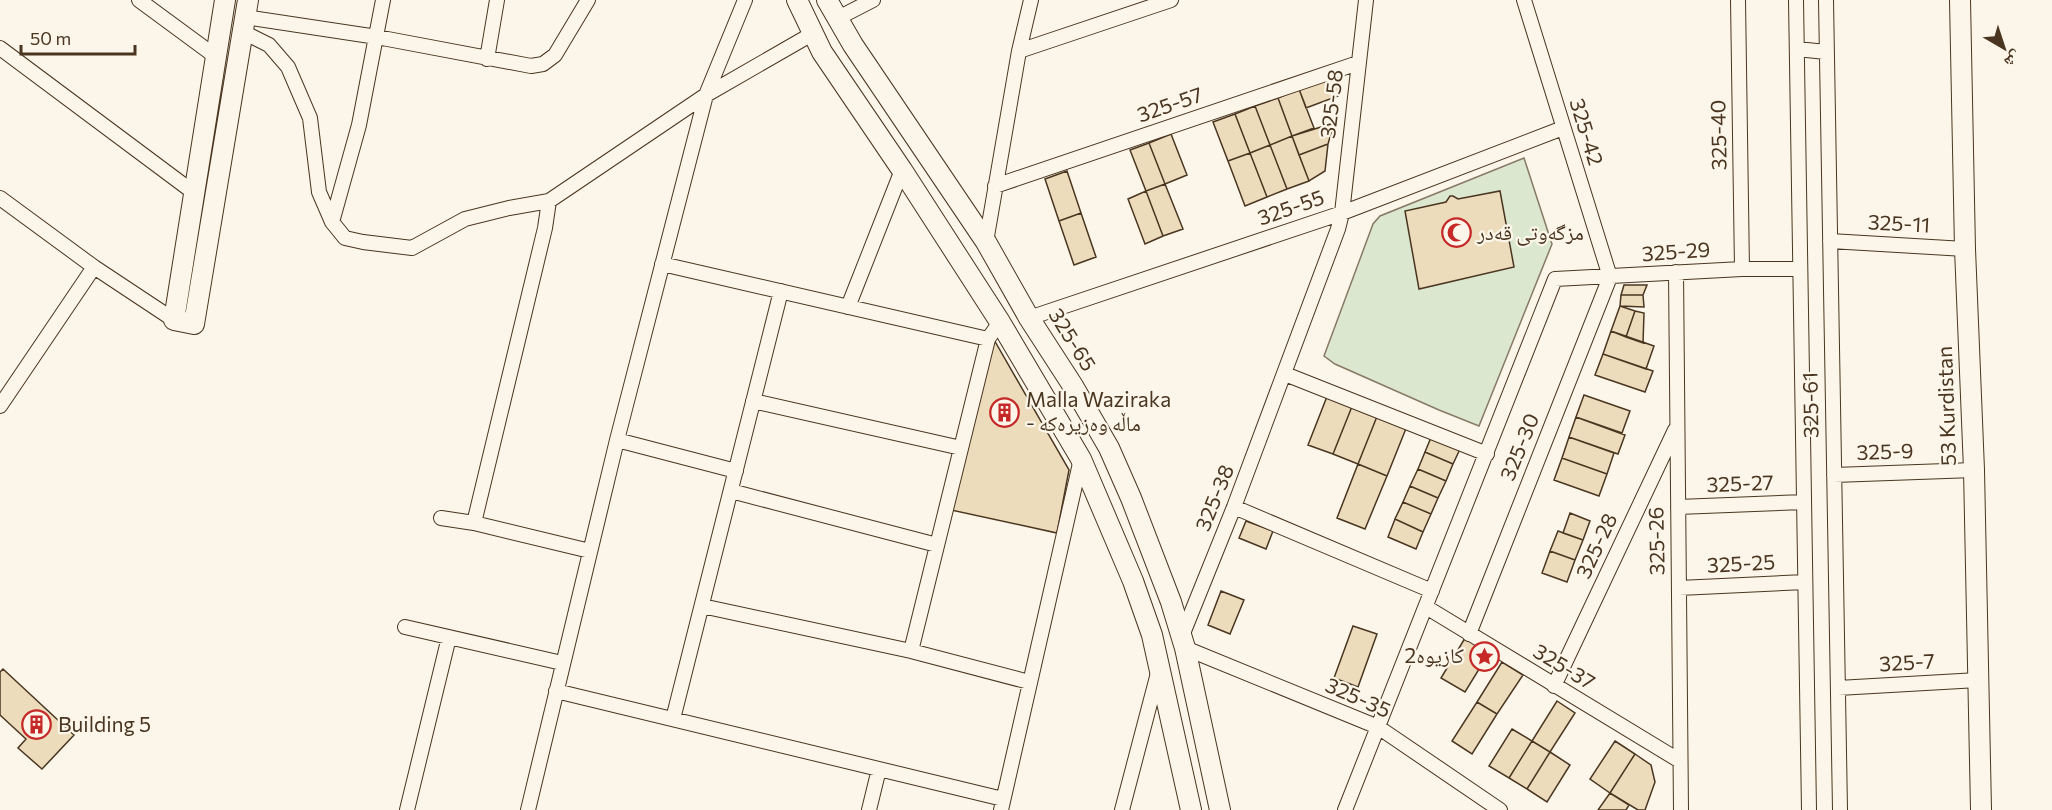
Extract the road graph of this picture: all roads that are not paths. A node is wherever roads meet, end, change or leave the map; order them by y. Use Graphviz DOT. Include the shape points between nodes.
graph roads {
  1 [pos="139,0"];
  2 [pos="225,0"];
  3 [pos="383,0"];
  4 [pos="497,0"];
  5 [pos="588,0"];
  6 [pos="745,0"];
  7 [pos="797,0"];
  8 [pos="827,0"];
  9 [pos="873,0"];
  10 [pos="1031,0"];
  11 [pos="1171,0"];
  12 [pos="1366,0"];
  13 [pos="1524,0"];
  14 [pos="1738,0"];
  15 [pos="1796,0"];
  16 [pos="1826,0"];
  17 [pos="1960,0"];
  18 [pos="246,16"];
  19 [pos="838,18"];
  20 [pos="812,34"];
  21 [pos="377,38"];
  22 [pos="0,48"];
  23 [pos="1797,49"];
  24 [pos="1019,51"];
  25 [pos="1826,52"];
  26 [pos="214,56"];
  27 [pos="487,59"];
  28 [pos="1358,63"];
  29 [pos="706,95"];
  30 [pos="1563,128"];
  31 [pos="203,132"];
  32 [pos="225,136"];
  33 [pos="902,170"];
  34 [pos="995,186"];
  35 [pos="193,192"];
  36 [pos="0,198"];
  37 [pos="549,201"];
  38 [pos="1342,213"];
  39 [pos="332,222"];
  40 [pos="1830,241"];
  41 [pos="986,242"];
  42 [pos="1965,249"];
  43 [pos="662,264"];
  44 [pos="94,267"];
  45 [pos="1742,268"];
  46 [pos="1800,269"];
  47 [pos="1676,272"];
  48 [pos="1610,277"];
  49 [pos="781,291"];
  50 [pos="848,307"];
  51 [pos="1029,318"];
  52 [pos="174,320"];
  53 [pos="1000,322"];
  54 [pos="988,339"];
  55 [pos="1285,374"];
  56 [pos="1073,386"];
  57 [pos="753,401"];
  58 [pos="1047,401"];
  59 [pos="0,405"];
  60 [pos="1677,425"];
  61 [pos="617,440"];
  62 [pos="961,448"];
  63 [pos="1486,454"];
  64 [pos="1081,459"];
  65 [pos="1974,470"];
  66 [pos="736,471"];
  67 [pos="1834,475"];
  68 [pos="730,492"];
  69 [pos="1804,502"];
  70 [pos="1234,507"];
  71 [pos="1678,507"];
  72 [pos="441,518"];
  73 [pos="474,523"];
  74 [pos="937,545"];
  75 [pos="590,551"];
  76 [pos="1805,582"];
  77 [pos="1679,588"];
  78 [pos="1432,591"];
  79 [pos="702,606"];
  80 [pos="1426,607"];
  81 [pos="405,627"];
  82 [pos="1469,634"];
  83 [pos="449,638"];
  84 [pos="1184,642"];
  85 [pos="911,651"];
  86 [pos="562,663"];
  87 [pos="1159,668"];
  88 [pos="1978,680"];
  89 [pos="1029,682"];
  90 [pos="1554,686"];
  91 [pos="1838,688"];
  92 [pos="556,691"];
  93 [pos="673,719"];
  94 [pos="1378,728"];
  95 [pos="1680,761"];
  96 [pos="879,769"];
  97 [pos="1002,805"];
  98 [pos="531,809"];
  99 [pos="407,810"];
  100 [pos="869,810"];
  101 [pos="1122,810"];
  102 [pos="1191,810"];
  103 [pos="1220,810"];
  104 [pos="1345,810"];
  105 [pos="1500,810"];
  106 [pos="1681,810"];
  107 [pos="1809,810"];
  108 [pos="1840,810"];
  109 [pos="1981,810"];
  1 -- 26 [label="street"];
  2 -- 26 [label="street"];
  3 -- 21 [label="street"];
  4 -- 27 [label="street"];
  5 -- 27 [label="street" via="555,55 543,64 531,66"];
  6 -- 29 [label="street"];
  7 -- 20 [label="street"];
  8 -- 19 [label="street, 325-65"];
  9 -- 19 [label="street"];
  10 -- 24 [label="street"];
  11 -- 24 [label="street"];
  12 -- 28 [label="street, 325-58"];
  13 -- 30 [label="street, 325-42"];
  14 -- 45 [label="street, 325-40"];
  15 -- 23 [label="street"];
  16 -- 25 [label="street, 325-61"];
  17 -- 42 [label="street, 53 Kurdistan"];
  18 -- 21 [label="street"];
  18 -- 32 [label="street"];
  18 -- 39 [label="street" via="288,67 310,118 320,192"];
  19 -- 41 [label="street, 325-65"];
  20 -- 29 [label="street"];
  20 -- 33 [label="street"];
  21 -- 27 [label="street"];
  21 -- 39 [label="street" via="359,125"];
  22 -- 35 [label="street"];
  23 -- 25 [label="street"];
  23 -- 46 [label="street"];
  24 -- 34 [label="street"];
  25 -- 40 [label="street, 325-61"];
  26 -- 31 [label="street"];
  28 -- 34 [label="street, 325-57"];
  28 -- 38 [label="street, 325-58"];
  29 -- 37 [label="street"];
  29 -- 43 [label="street"];
  30 -- 38 [label="street, 325-55"];
  30 -- 48 [label="street, 325-42"];
  31 -- 32 [label="street"];
  31 -- 35 [label="street"];
  32 -- 52 [label="street" via="194,324"];
  33 -- 50 [label="street"];
  33 -- 53 [label="street"];
  34 -- 41 [label="street"];
  35 -- 52 [label="street"];
  36 -- 44 [label="street"];
  37 -- 39 [label="street" via="465,219 412,248 345,238"];
  37 -- 73 [label="street"];
  38 -- 51 [label="street, 325-55"];
  38 -- 55 [label="street, 325-38"];
  40 -- 42 [label="street, 325-11"];
  40 -- 67 [label="street, 325-61"];
  41 -- 51 [label="street, 325-65"];
  42 -- 65 [label="street, 53 Kurdistan"];
  43 -- 49 [label="street"];
  43 -- 61 [label="street"];
  44 -- 52 [label="street"];
  44 -- 59 [label="street"];
  45 -- 46 [label="street, 325-29"];
  45 -- 47 [label="street, 325-29"];
  46 -- 69 [label="street"];
  47 -- 48 [label="street, 325-29"];
  47 -- 60 [label="street, 325-26"];
  48 -- 63 [label="street, 325-29" via="1555,279"];
  48 -- 82 [label="street, 325-30"];
  49 -- 50 [label="street"];
  49 -- 57 [label="street"];
  50 -- 54 [label="street"];
  51 -- 56 [label="street, 325-65"];
  53 -- 54 [label="street"];
  53 -- 58 [label="street"];
  54 -- 62 [label="street"];
  55 -- 63 [label="street"];
  55 -- 70 [label="street, 325-38"];
  56 -- 58 [label="street"];
  56 -- 84 [label="street, 325-65" via="1109,448 1131,498"];
  57 -- 62 [label="street"];
  57 -- 66 [label="street"];
  58 -- 64 [label="street"];
  60 -- 71 [label="street, 325-26"];
  60 -- 90 [label="street, 325-28"];
  61 -- 66 [label="street"];
  61 -- 75 [label="street"];
  62 -- 74 [label="street"];
  63 -- 78 [label="street"];
  64 -- 87 [label="street" via="1142,605"];
  64 -- 89 [label="street"];
  65 -- 67 [label="street, 325-9"];
  65 -- 88 [label="street, 53 Kurdistan"];
  66 -- 68 [label="street"];
  67 -- 91 [label="street, 325-61"];
  68 -- 74 [label="street"];
  68 -- 79 [label="street"];
  69 -- 71 [label="street, 325-27"];
  69 -- 76 [label="street"];
  70 -- 78 [label="street"];
  70 -- 84 [label="street, 325-38"];
  71 -- 77 [label="street, 325-26"];
  72 -- 73 [label="street"];
  73 -- 75 [label="street"];
  74 -- 85 [label="street"];
  75 -- 86 [label="street"];
  76 -- 77 [label="street, 325-25"];
  76 -- 107 [label="street"];
  77 -- 95 [label="street, 325-26"];
  78 -- 80 [label="street"];
  79 -- 85 [label="street"];
  79 -- 93 [label="street"];
  80 -- 82 [label="street, 325-37"];
  80 -- 94 [label="street"];
  81 -- 83 [label="street"];
  82 -- 90 [label="street, 325-37"];
  83 -- 86 [label="street"];
  83 -- 99 [label="street"];
  84 -- 94 [label="street, 325-35"];
  84 -- 103 [label="street, 325-65"];
  85 -- 89 [label="street"];
  86 -- 92 [label="street"];
  87 -- 101 [label="street"];
  87 -- 102 [label="street"];
  88 -- 91 [label="street, 325-7"];
  88 -- 109 [label="street, 53 Kurdistan"];
  89 -- 97 [label="street"];
  90 -- 95 [label="street, 325-37"];
  91 -- 108 [label="street, 325-61"];
  92 -- 93 [label="street"];
  92 -- 98 [label="street"];
  93 -- 96 [label="street"];
  94 -- 104 [label="street"];
  94 -- 105 [label="street, 325-35"];
  95 -- 106 [label="street, 325-26"];
  96 -- 97 [label="street"];
  96 -- 100 [label="street"];
}
